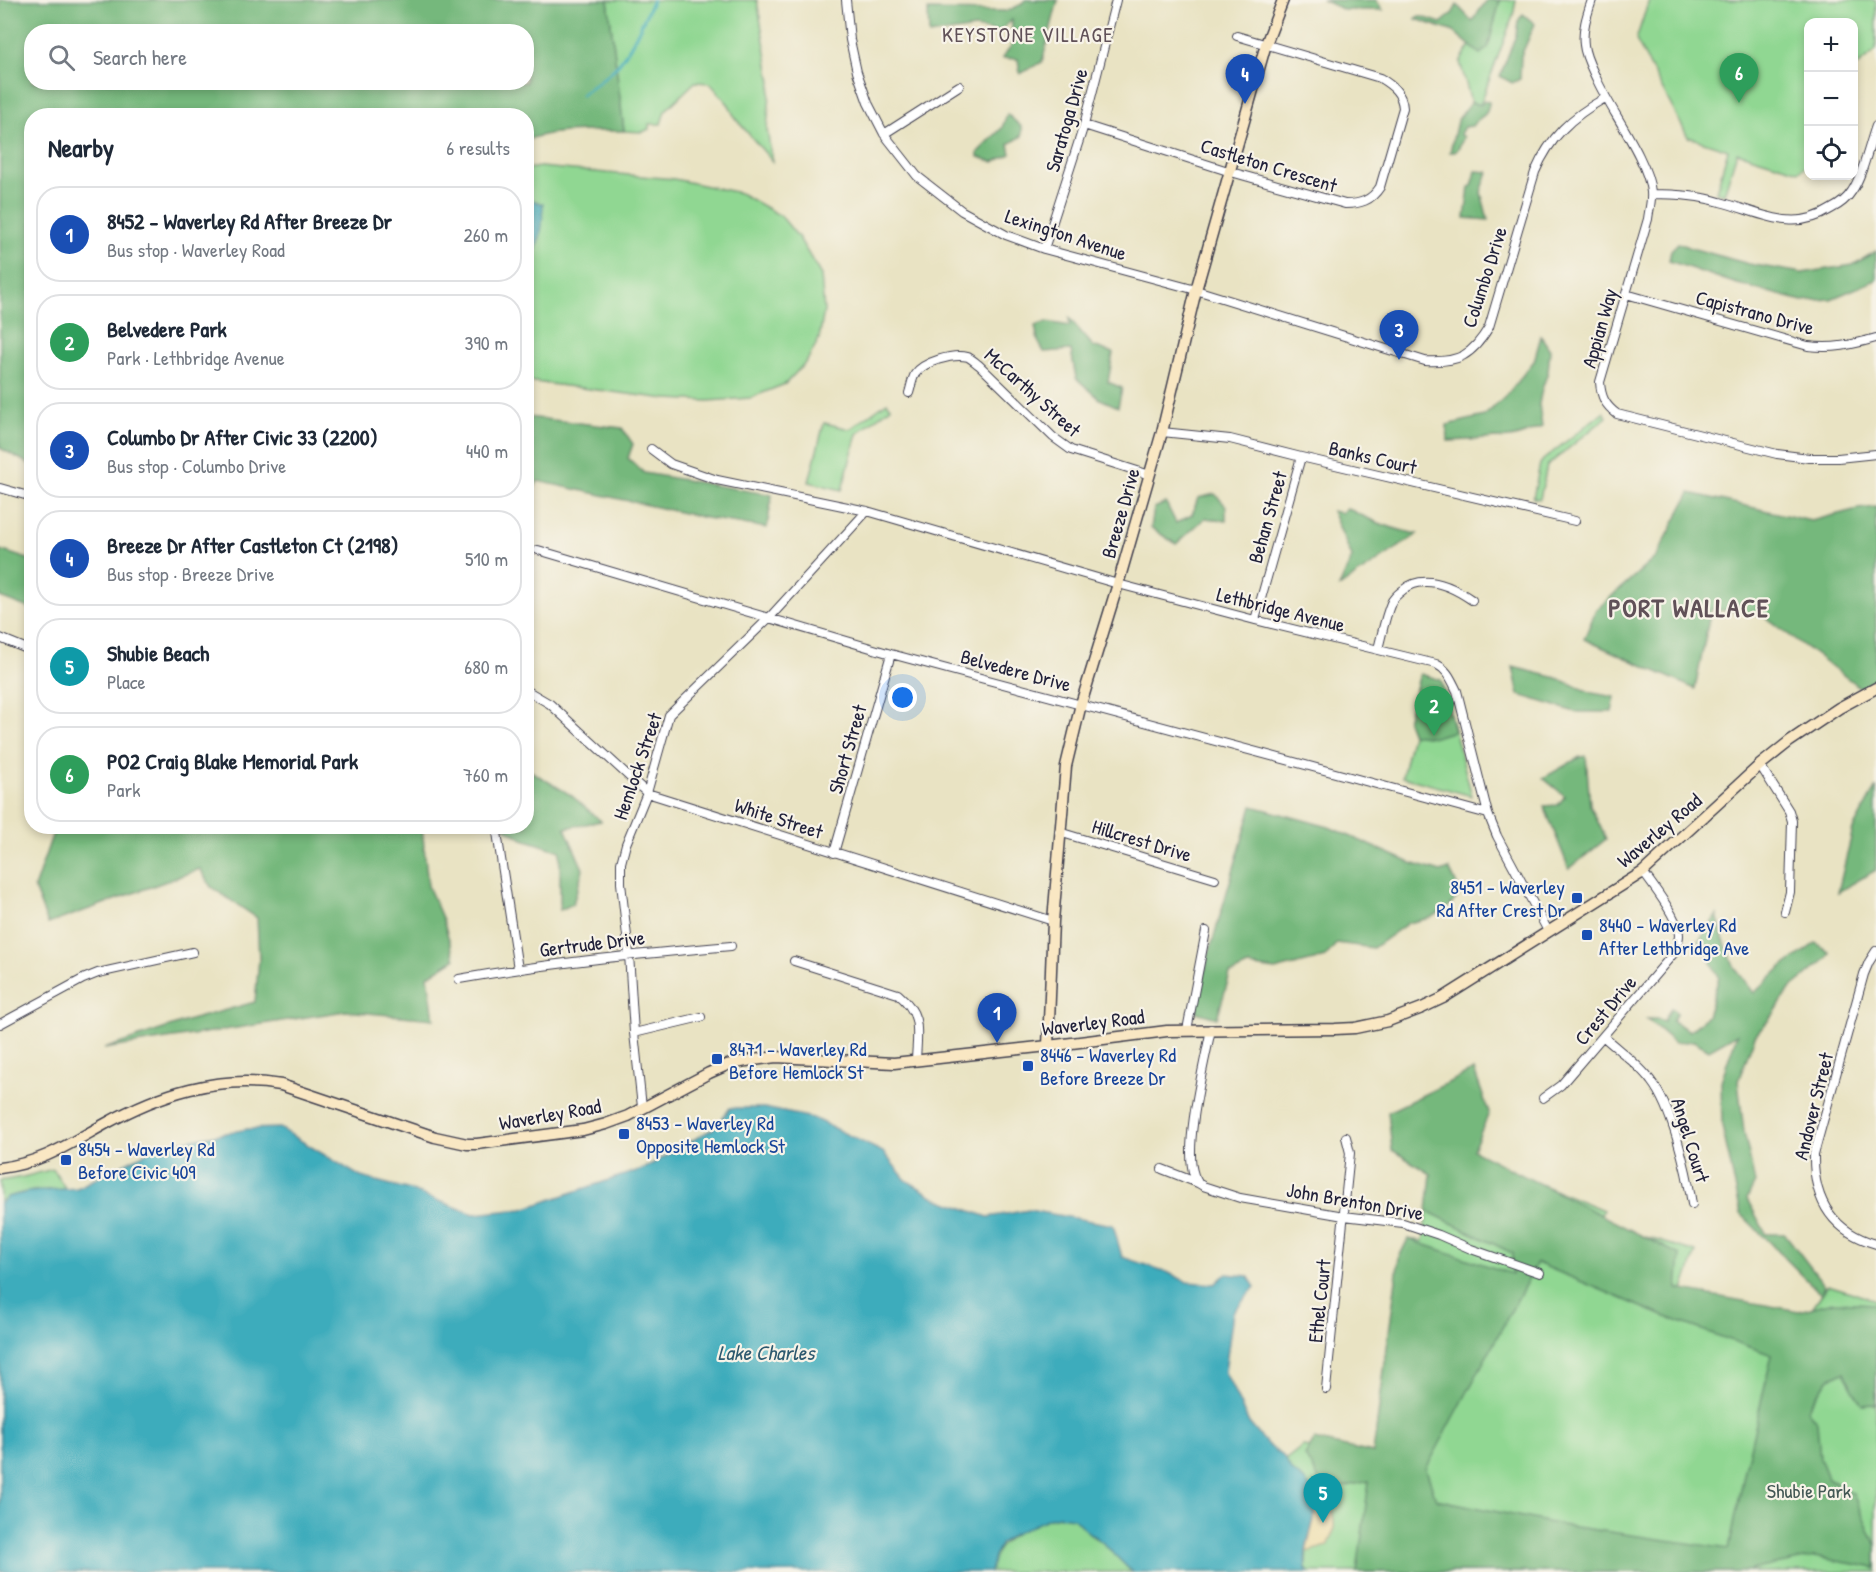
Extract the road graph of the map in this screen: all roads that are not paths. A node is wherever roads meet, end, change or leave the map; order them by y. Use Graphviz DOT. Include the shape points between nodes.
graph roads {
  1 [pos="846,0"];
  2 [pos="1116,0"];
  3 [pos="1283,0"];
  4 [pos="1592,0"];
  5 [pos="1237,36"];
  6 [pos="1266,44"];
  7 [pos="959,86"];
  8 [pos="1605,98"];
  9 [pos="1084,124"];
  10 [pos="1876,126"];
  11 [pos="884,134"];
  12 [pos="1231,172"];
  13 [pos="1651,194"];
  14 [pos="1044,249"];
  15 [pos="1196,290"];
  16 [pos="1626,294"];
  17 [pos="1876,338"];
  18 [pos="909,393"];
  19 [pos="1162,432"];
  20 [pos="651,449"];
  21 [pos="1876,454"];
  22 [pos="1301,457"];
  23 [pos="1150,475"];
  24 [pos="0,488"];
  25 [pos="24,494"];
  26 [pos="867,511"];
  27 [pos="1575,521"];
  28 [pos="538,550"];
  29 [pos="1118,584"];
  30 [pos="1473,600"];
  31 [pos="770,617"];
  32 [pos="1255,620"];
  33 [pos="0,638"];
  34 [pos="24,648"];
  35 [pos="1378,649"];
  36 [pos="891,654"];
  37 [pos="1876,688"];
  38 [pos="534,695"];
  39 [pos="1081,704"];
  40 [pos="1760,765"];
  41 [pos="647,793"];
  42 [pos="1488,814"];
  43 [pos="1059,832"];
  44 [pos="497,834"];
  45 [pos="834,853"];
  46 [pos="1644,872"];
  47 [pos="1215,879"];
  48 [pos="1785,912"];
  49 [pos="1053,921"];
  50 [pos="1206,931"];
  51 [pos="1548,931"];
  52 [pos="731,946"];
  53 [pos="1876,951"];
  54 [pos="193,952"];
  55 [pos="629,954"];
  56 [pos="794,961"];
  57 [pos="518,969"];
  58 [pos="459,979"];
  59 [pos="701,1017"];
  60 [pos="0,1024"];
  61 [pos="1211,1029"];
  62 [pos="1187,1030"];
  63 [pos="634,1033"];
  64 [pos="1604,1036"];
  65 [pos="1048,1046"];
  66 [pos="916,1060"];
  67 [pos="1543,1098"];
  68 [pos="642,1107"];
  69 [pos="1347,1137"];
  70 [pos="0,1168"];
  71 [pos="1162,1169"];
  72 [pos="1198,1183"];
  73 [pos="1692,1204"];
  74 [pos="1344,1216"];
  75 [pos="1876,1244"];
  76 [pos="1540,1273"];
  77 [pos="1326,1389"];
  1 -- 11 [label="street, Lexington Avenue" via="857,72"];
  2 -- 9 [label="street, Saratoga Drive"];
  3 -- 6 [label="main road, Breeze Drive"];
  4 -- 8 [label="street, Appian Way" via="1584,47"];
  5 -- 6 [label="street, Castleton Crescent"];
  6 -- 12 [label="main road, Breeze Drive"];
  6 -- 12 [label="street, Castleton Crescent" via="1380,78 1398,90 1403,108 1380,187 1364,202 1345,204"];
  7 -- 11 [label="street"];
  8 -- 13 [label="street, Appian Way" via="1642,162"];
  8 -- 15 [label="street, Columbo Drive" via="1559,131 1544,152 1534,172 1489,327 1473,349 1453,361 1425,361"];
  9 -- 12 [label="street, Castleton Crescent"];
  9 -- 14 [label="street, Saratoga Drive"];
  10 -- 13 [label="street" via="1852,191 1840,204 1814,218 1778,220 1686,194"];
  11 -- 14 [label="street, Lexington Avenue" via="917,176 962,211 1006,235"];
  12 -- 15 [label="main road, Breeze Drive"];
  13 -- 16 [label="street, Appian Way" via="1648,219"];
  14 -- 15 [label="street, Lexington Avenue"];
  15 -- 19 [label="main road, Breeze Drive"];
  16 -- 17 [label="street, Capistrano Drive" via="1808,346 1850,346"];
  16 -- 21 [label="street, Appian Way" via="1600,382 1603,400 1617,414 1777,454 1819,458"];
  18 -- 23 [label="street, McCarthy Street" via="916,373 929,364 956,356 969,358 1071,450"];
  19 -- 22 [label="street, Banks Court" via="1230,439"];
  19 -- 23 [label="main road, Breeze Drive"];
  20 -- 26 [label="street, Lethbridge Avenue" via="671,464 717,480"];
  22 -- 27 [label="street, Banks Court"];
  22 -- 32 [label="street, Behan Street"];
  23 -- 29 [label="main road, Breeze Drive"];
  24 -- 25 [label="street"];
  26 -- 29 [label="street, Lethbridge Avenue"];
  26 -- 31 [label="street, Hemlock Street"];
  28 -- 31 [label="street, Belvedere Drive"];
  29 -- 32 [label="street, Lethbridge Avenue"];
  29 -- 39 [label="main road, Breeze Drive"];
  30 -- 35 [label="street" via="1440,583 1422,581 1410,585 1391,602"];
  31 -- 36 [label="street, Belvedere Drive"];
  31 -- 41 [label="street, Hemlock Street" via="669,715"];
  32 -- 35 [label="street, Lethbridge Avenue"];
  33 -- 34 [label="street"];
  35 -- 42 [label="street, Lethbridge Avenue" via="1436,664 1449,673"];
  36 -- 39 [label="street, Belvedere Drive"];
  36 -- 45 [label="street, Short Street"];
  37 -- 40 [label="main road, Waverley Road" via="1809,727"];
  38 -- 41 [label="street, White Street" via="550,704"];
  39 -- 42 [label="street, Belvedere Drive"];
  39 -- 43 [label="main road, Breeze Drive" via="1066,766"];
  40 -- 46 [label="main road, Waverley Road"];
  40 -- 48 [label="street" via="1792,821 1790,892"];
  41 -- 45 [label="street, White Street"];
  41 -- 55 [label="street, Hemlock Street" via="621,864"];
  42 -- 51 [label="street, Lethbridge Avenue"];
  43 -- 47 [label="street, Hillcrest Drive"];
  43 -- 49 [label="main road, Breeze Drive"];
  44 -- 57 [label="street"];
  45 -- 49 [label="street, White Street"];
  46 -- 51 [label="main road, Waverley Road"];
  46 -- 64 [label="street, Crest Drive" via="1663,900 1680,938 1674,953"];
  49 -- 65 [label="main road, Breeze Drive"];
  50 -- 62 [label="street"];
  51 -- 61 [label="main road, Waverley Road" via="1443,998 1388,1021 1335,1029"];
  52 -- 55 [label="street, Gertrude Drive"];
  53 -- 75 [label="street, Andover Street" via="1858,996 1814,1154 1816,1186 1831,1217 1852,1235"];
  54 -- 60 [label="street" via="98,973"];
  55 -- 57 [label="street, Gertrude Drive"];
  55 -- 63 [label="street, Hemlock Street"];
  56 -- 66 [label="street" via="889,990 905,1000 917,1024"];
  57 -- 58 [label="street, Gertrude Drive"];
  59 -- 63 [label="street"];
  61 -- 62 [label="main road, Waverley Road"];
  61 -- 72 [label="street" via="1191,1158"];
  62 -- 65 [label="main road, Waverley Road"];
  63 -- 68 [label="street, Hemlock Street"];
  64 -- 67 [label="street, Crest Drive" via="1562,1085"];
  64 -- 73 [label="street, Angel Court" via="1647,1076 1661,1095"];
  65 -- 66 [label="main road, Waverley Road"];
  66 -- 68 [label="main road, Waverley Road" via="746,1061 709,1072"];
  68 -- 70 [label="main road, Waverley Road" via="606,1125 466,1144 424,1134 280,1085 219,1083 144,1104 58,1151 22,1165"];
  69 -- 74 [label="street, Ethel Court" via="1350,1153"];
  71 -- 72 [label="street, John Brenton Drive"];
  72 -- 74 [label="street, John Brenton Drive" via="1240,1198"];
  74 -- 76 [label="street, John Brenton Drive" via="1403,1223"];
  74 -- 77 [label="street, Ethel Court"];
}
